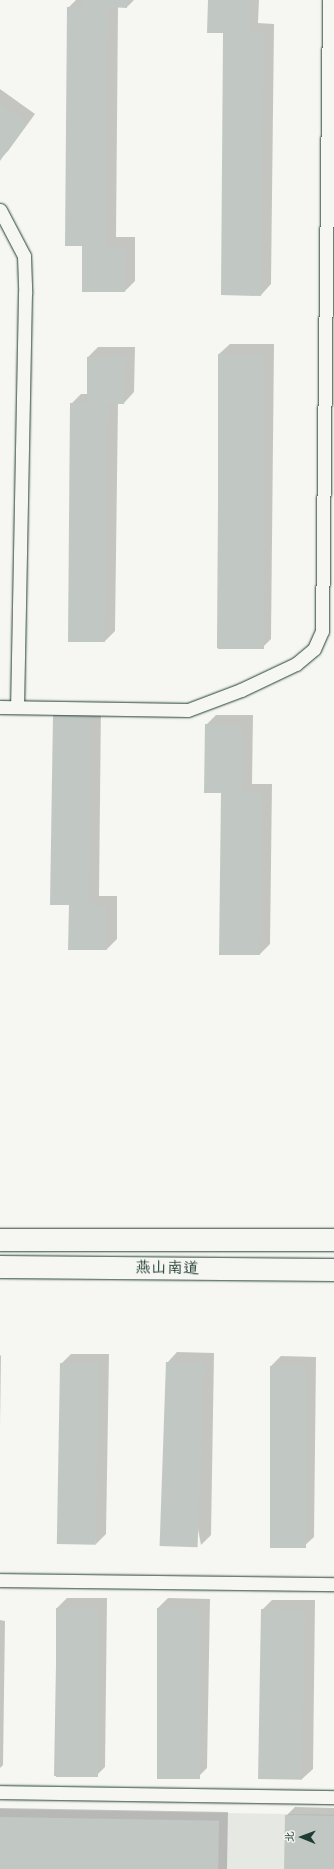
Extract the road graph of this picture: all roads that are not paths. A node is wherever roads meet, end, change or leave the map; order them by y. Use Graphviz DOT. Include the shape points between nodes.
graph roads {
  1 [pos="329,0"];
  2 [pos="0,210"];
  3 [pos="0,707"];
  4 [pos="16,707"];
  5 [pos="0,1240"];
  6 [pos="334,1240"];
  7 [pos="0,1267"];
  8 [pos="334,1270"];
  9 [pos="0,1580"];
  10 [pos="334,1584"];
  11 [pos="0,1792"];
  12 [pos="334,1797"];
  1 -- 4 [label="lane" via="322,631 314,649 296,664 241,690 188,710"];
  2 -- 4 [label="lane" via="24,256"];
  3 -- 4 [label="lane"];
  5 -- 6 [label="main road, 燕山南道"];
  7 -- 8 [label="main road, 燕山南道"];
  9 -- 10 [label="lane"];
  11 -- 12 [label="lane"];
}
